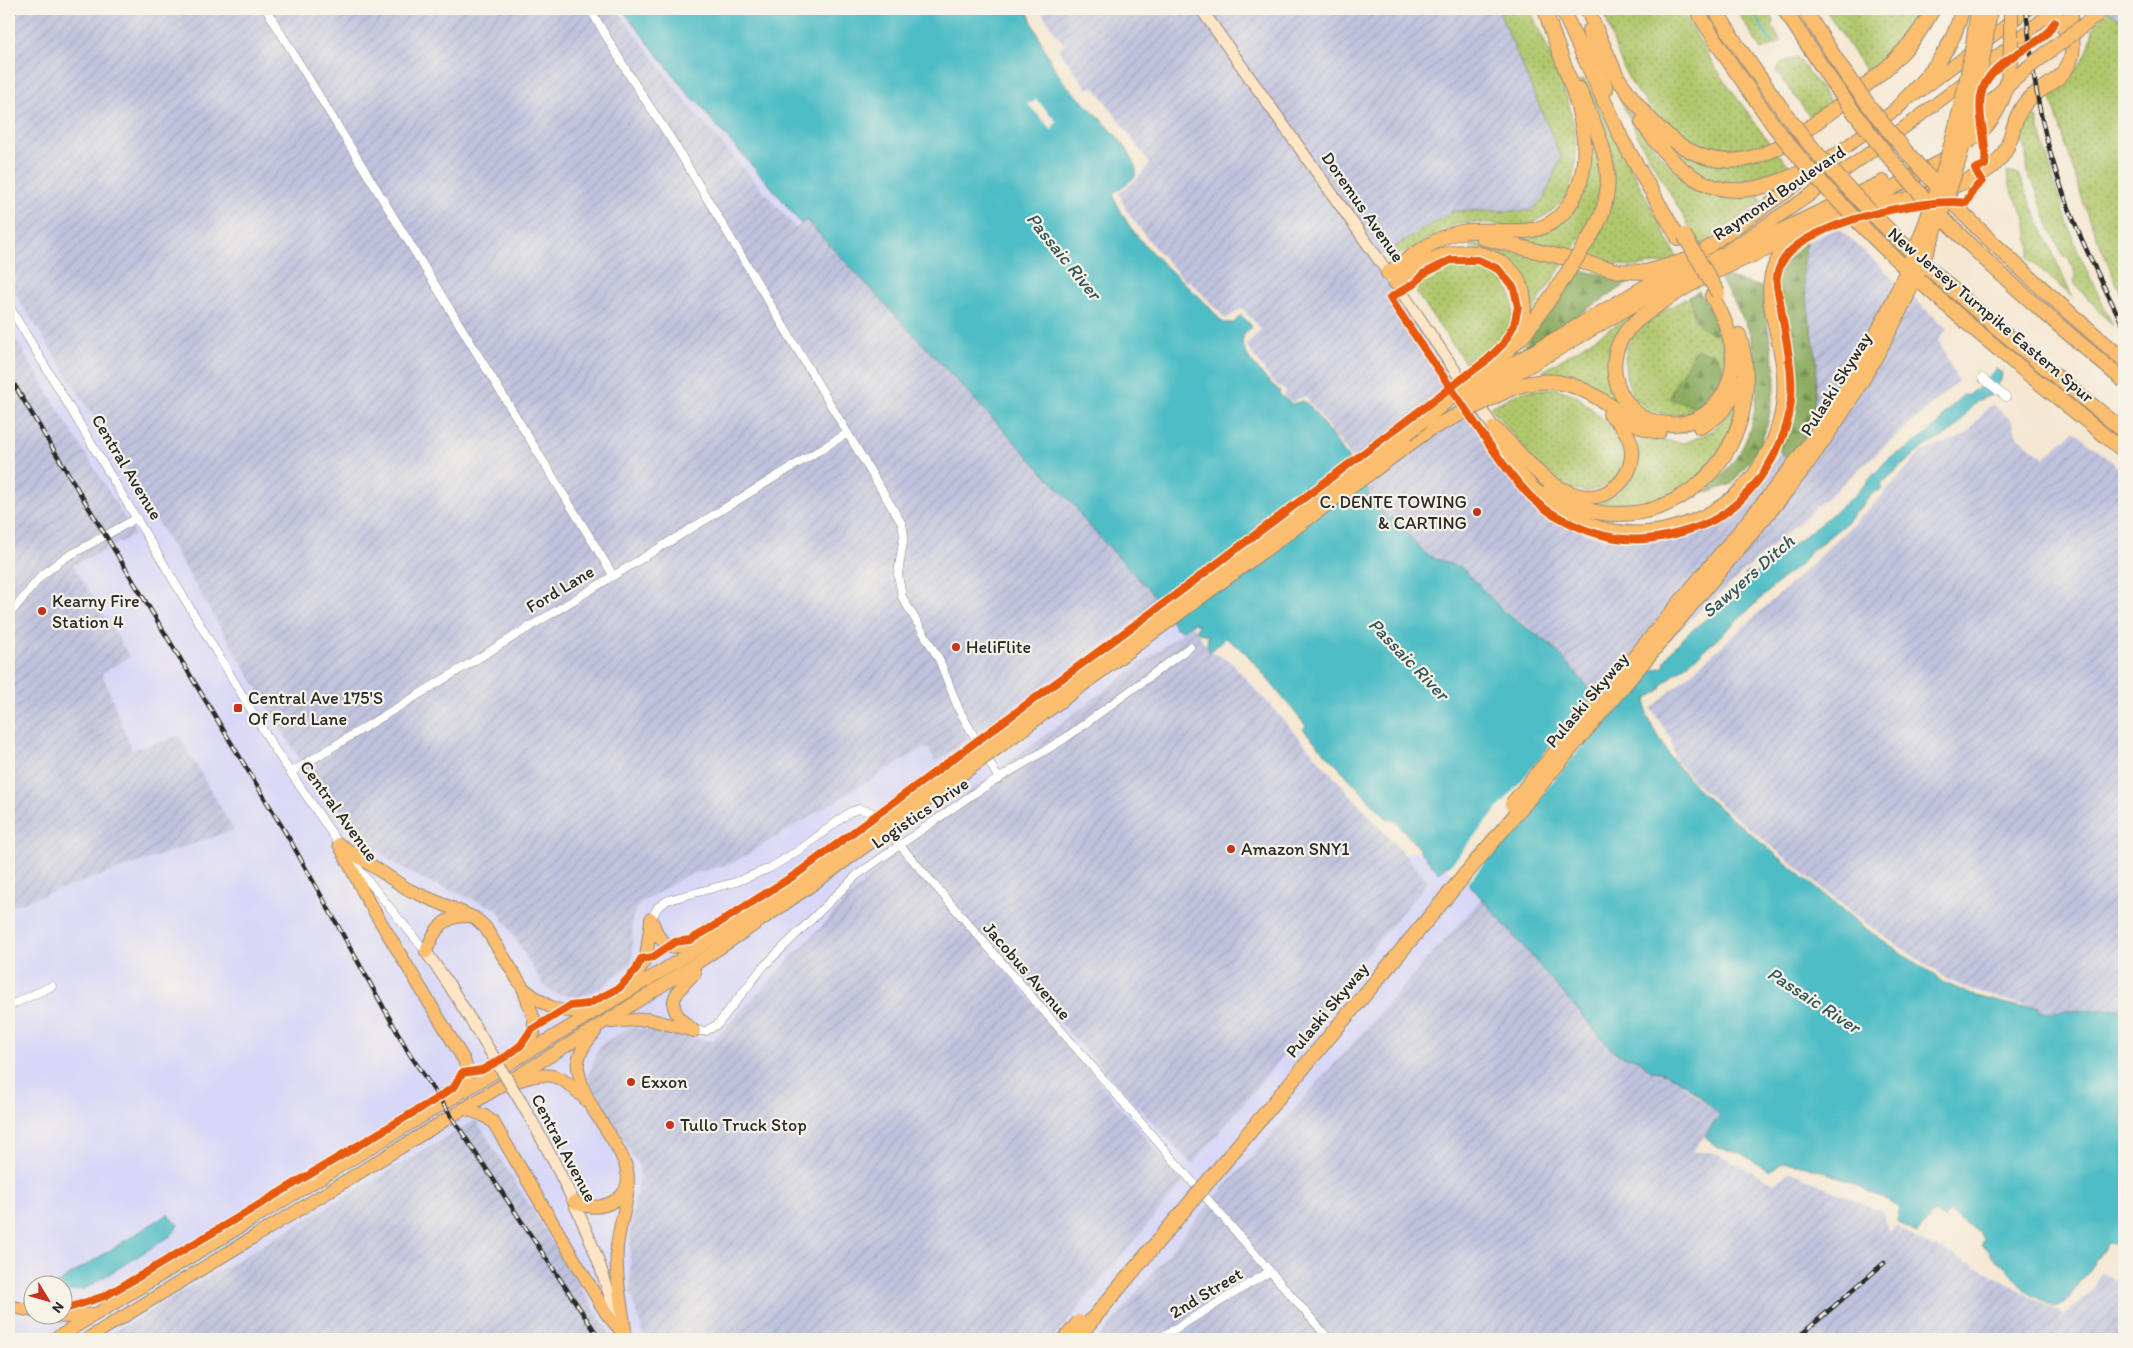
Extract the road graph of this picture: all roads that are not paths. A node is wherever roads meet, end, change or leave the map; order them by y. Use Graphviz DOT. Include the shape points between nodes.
graph roads {
  1 [pos="266,9"];
  2 [pos="590,9"];
  3 [pos="1201,9"];
  4 [pos="1545,9"];
  5 [pos="1562,9"];
  6 [pos="1586,9"];
  7 [pos="1696,9"];
  8 [pos="1715,9"];
  9 [pos="1784,9"];
  10 [pos="1804,9"];
  11 [pos="1933,9"];
  12 [pos="1962,9"];
  13 [pos="1978,9"];
  14 [pos="1990,9"];
  15 [pos="2011,9"];
  16 [pos="2028,9"];
  17 [pos="2054,9"];
  18 [pos="2072,9"];
  19 [pos="2104,9"];
  20 [pos="2072,47"];
  21 [pos="1560,53"];
  22 [pos="1615,74"];
  23 [pos="1896,109"];
  24 [pos="1967,139"];
  25 [pos="1834,156"];
  26 [pos="1831,221"];
  27 [pos="1799,235"];
  28 [pos="1681,237"];
  29 [pos="1442,240"];
  30 [pos="1717,257"];
  31 [pos="1691,259"];
  32 [pos="1392,278"];
  33 [pos="1715,294"];
  34 [pos="9,306"];
  35 [pos="1507,351"];
  36 [pos="1743,354"];
  37 [pos="2124,360"];
  38 [pos="1502,376"];
  39 [pos="1982,378"];
  40 [pos="2124,382"];
  41 [pos="1590,395"];
  42 [pos="2006,398"];
  43 [pos="1434,427"];
  44 [pos="1494,428"];
  45 [pos="2124,431"];
  46 [pos="846,434"];
  47 [pos="1406,434"];
  48 [pos="2124,452"];
  49 [pos="1522,476"];
  50 [pos="138,518"];
  51 [pos="613,575"];
  52 [pos="9,615"];
  53 [pos="1190,647"];
  54 [pos="290,773"];
  55 [pos="999,779"];
  56 [pos="339,844"];
  57 [pos="900,845"];
  58 [pos="853,849"];
  59 [pos="467,916"];
  60 [pos="651,919"];
  61 [pos="720,934"];
  62 [pos="724,947"];
  63 [pos="426,952"];
  64 [pos="52,986"];
  65 [pos="523,988"];
  66 [pos="625,994"];
  67 [pos="9,1006"];
  68 [pos="599,1010"];
  69 [pos="602,1024"];
  70 [pos="694,1031"];
  71 [pos="511,1063"];
  72 [pos="498,1088"];
  73 [pos="464,1091"];
  74 [pos="592,1107"];
  75 [pos="466,1109"];
  76 [pos="628,1185"];
  77 [pos="574,1202"];
  78 [pos="1269,1272"];
  79 [pos="9,1306"];
  80 [pos="22,1309"];
  81 [pos="97,1314"];
  82 [pos="72,1317"];
  83 [pos="627,1338"];
  84 [pos="55,1339"];
  85 [pos="87,1339"];
  86 [pos="1065,1339"];
  87 [pos="1076,1339"];
  88 [pos="1158,1339"];
  89 [pos="1329,1339"];
  1 -- 51 [label="street"];
  2 -- 46 [label="street" via="675,145"];
  3 -- 32 [label="main road, Doremus Avenue"];
  4 -- 21 [label="highway"];
  5 -- 28 [label="highway" via="1619,134"];
  6 -- 22 [label="highway"];
  6 -- 28 [label="highway" via="1593,51 1612,104"];
  7 -- 48 [label="highway, New Jersey Turnpike Eastern Spur, bridge" via="1774,126 1834,198 1900,266"];
  8 -- 45 [label="highway, New Jersey Turnpike Eastern Spur, bridge" via="1787,116 1844,185 1905,248 1974,309"];
  9 -- 40 [label="highway, bridge" via="1832,82 1886,153 1938,213 1995,269"];
  10 -- 37 [label="highway, bridge" via="1845,73 1903,150 1966,218 2035,284"];
  11 -- 22 [label="highway" via="1908,47 1884,72 1788,142 1751,158 1710,158 1674,143 1649,120"];
  12 -- 23 [label="highway" via="1946,51"];
  13 -- 86 [label="highway, Pulaski Skyway, bridge" via="1960,115 1934,201 1885,318 1835,405 1748,521"];
  14 -- 24 [label="highway, Pulaski Skyway, bridge"];
  15 -- 24 [label="highway, bridge" via="2006,88 1990,119"];
  16 -- 23 [label="main road, Raymond Boulevard"];
  17 -- 20 [label="highway"];
  17 -- 30 [label="main road, Raymond Boulevard" via="1986,66 1792,208"];
  18 -- 20 [label="highway"];
  19 -- 24 [label="highway, bridge" via="2002,90 1986,106"];
  20 -- 26 [label="highway" via="2067,68 2023,106 2007,148 1989,168 1974,178 1943,189"];
  21 -- 29 [label="highway" via="1584,141 1583,171 1573,199 1557,219 1536,229 1459,232"];
  21 -- 35 [label="highway, bridge" via="1574,76 1597,129 1608,166 1606,200 1592,234 1558,287 1536,320"];
  22 -- 25 [label="highway" via="1659,146 1683,170 1708,186 1754,190 1793,177"];
  23 -- 25 [label="main road, Raymond Boulevard"];
  24 -- 26 [label="highway" via="1943,160"];
  24 -- 30 [label="highway" via="1755,242"];
  24 -- 87 [label="highway, Pulaski Skyway, bridge" via="1909,295 1862,382 1798,477"];
  25 -- 31 [label="main road, Raymond Boulevard"];
  26 -- 27 [label="highway"];
  27 -- 33 [label="highway" via="1697,281 1627,330 1617,348 1616,377 1625,401 1644,418 1662,424 1691,421 1714,406 1726,388 1733,367 1732,345"];
  27 -- 49 [label="highway" via="1776,261 1770,285 1784,373 1780,422 1761,466 1733,498 1712,513 1680,527 1652,533 1626,533 1601,529 1569,516 1542,498"];
  28 -- 33 [label="highway"];
  29 -- 31 [label="highway" via="1489,239 1633,273 1652,271"];
  29 -- 32 [label="highway" via="1427,247"];
  30 -- 38 [label="main road, Raymond Boulevard"];
  31 -- 38 [label="main road, Raymond Boulevard"];
  32 -- 35 [label="highway" via="1452,253 1479,254 1497,260 1519,282 1524,301 1519,329"];
  32 -- 44 [label="main road, Doremus Avenue"];
  33 -- 36 [label="highway" via="1735,324"];
  34 -- 50 [label="street, Central Avenue"];
  35 -- 38 [label="highway"];
  36 -- 41 [label="highway" via="1737,386 1726,407 1708,423 1685,432 1650,431"];
  36 -- 49 [label="highway" via="1747,388 1737,432 1715,468 1683,495 1647,509 1606,513 1561,500"];
  38 -- 41 [label="highway" via="1533,382 1554,380 1573,385"];
  38 -- 43 [label="highway, bridge"];
  38 -- 47 [label="highway, bridge"];
  39 -- 42 [label="street"];
  41 -- 44 [label="highway" via="1619,422 1631,445 1627,474 1618,485 1600,496 1582,496 1555,486 1529,466"];
  43 -- 58 [label="main road, bridge"];
  44 -- 49 [label="highway" via="1502,449"];
  46 -- 51 [label="street, Ford Lane"];
  46 -- 55 [label="street" via="904,529 898,574 902,597 939,659 956,704"];
  47 -- 58 [label="main road, bridge"];
  50 -- 52 [label="street" via="63,559 41,576"];
  50 -- 54 [label="street, Central Avenue"];
  51 -- 54 [label="street, Ford Lane"];
  53 -- 55 [label="street, Logistics Drive" via="1064,739"];
  54 -- 56 [label="street, Central Avenue"];
  55 -- 57 [label="street, Logistics Drive"];
  56 -- 59 [label="main road" via="409,890"];
  56 -- 63 [label="street, Central Avenue"];
  56 -- 73 [label="main road" via="368,902 464,1060 468,1073"];
  57 -- 60 [label="street, Jacobus Avenue" via="871,812 854,810 776,866 748,878 668,900 658,907"];
  57 -- 70 [label="street, Logistics Drive" via="851,879 805,923 755,976 718,1024"];
  57 -- 78 [label="street, Jacobus Avenue"];
  58 -- 61 [label="main road"];
  58 -- 62 [label="main road"];
  59 -- 63 [label="main road" via="453,917 442,924 433,934"];
  59 -- 65 [label="main road" via="479,920 485,927"];
  60 -- 61 [label="main road" via="658,936 670,947"];
  60 -- 66 [label="main road" via="644,963"];
  61 -- 66 [label="main road"];
  62 -- 69 [label="main road"];
  62 -- 70 [label="main road" via="681,986 673,999 676,1015"];
  63 -- 77 [label="main road, Central Avenue, bridge" via="521,1102"];
  64 -- 67 [label="street"];
  65 -- 68 [label="main road" via="553,1009 568,1012"];
  65 -- 71 [label="main road" via="536,1028 530,1041"];
  66 -- 68 [label="main road"];
  68 -- 71 [label="main road"];
  69 -- 70 [label="main road" via="648,1019"];
  69 -- 72 [label="main road"];
  69 -- 74 [label="main road" via="587,1041 578,1064"];
  71 -- 73 [label="main road"];
  72 -- 74 [label="main road" via="538,1074 548,1075 569,1084"];
  72 -- 75 [label="main road"];
  73 -- 81 [label="main road"];
  74 -- 76 [label="main road" via="625,1161"];
  75 -- 83 [label="main road" via="493,1122 606,1313"];
  75 -- 85 [label="main road"];
  76 -- 77 [label="main road" via="621,1197 604,1206"];
  76 -- 83 [label="main road" via="628,1204 618,1240 616,1267"];
  77 -- 83 [label="main road, Central Avenue"];
  78 -- 88 [label="street, 2nd Street"];
  78 -- 89 [label="street, Jacobus Avenue"];
  79 -- 80 [label="main road"];
  81 -- 82 [label="main road"];
  81 -- 84 [label="main road"];
}
